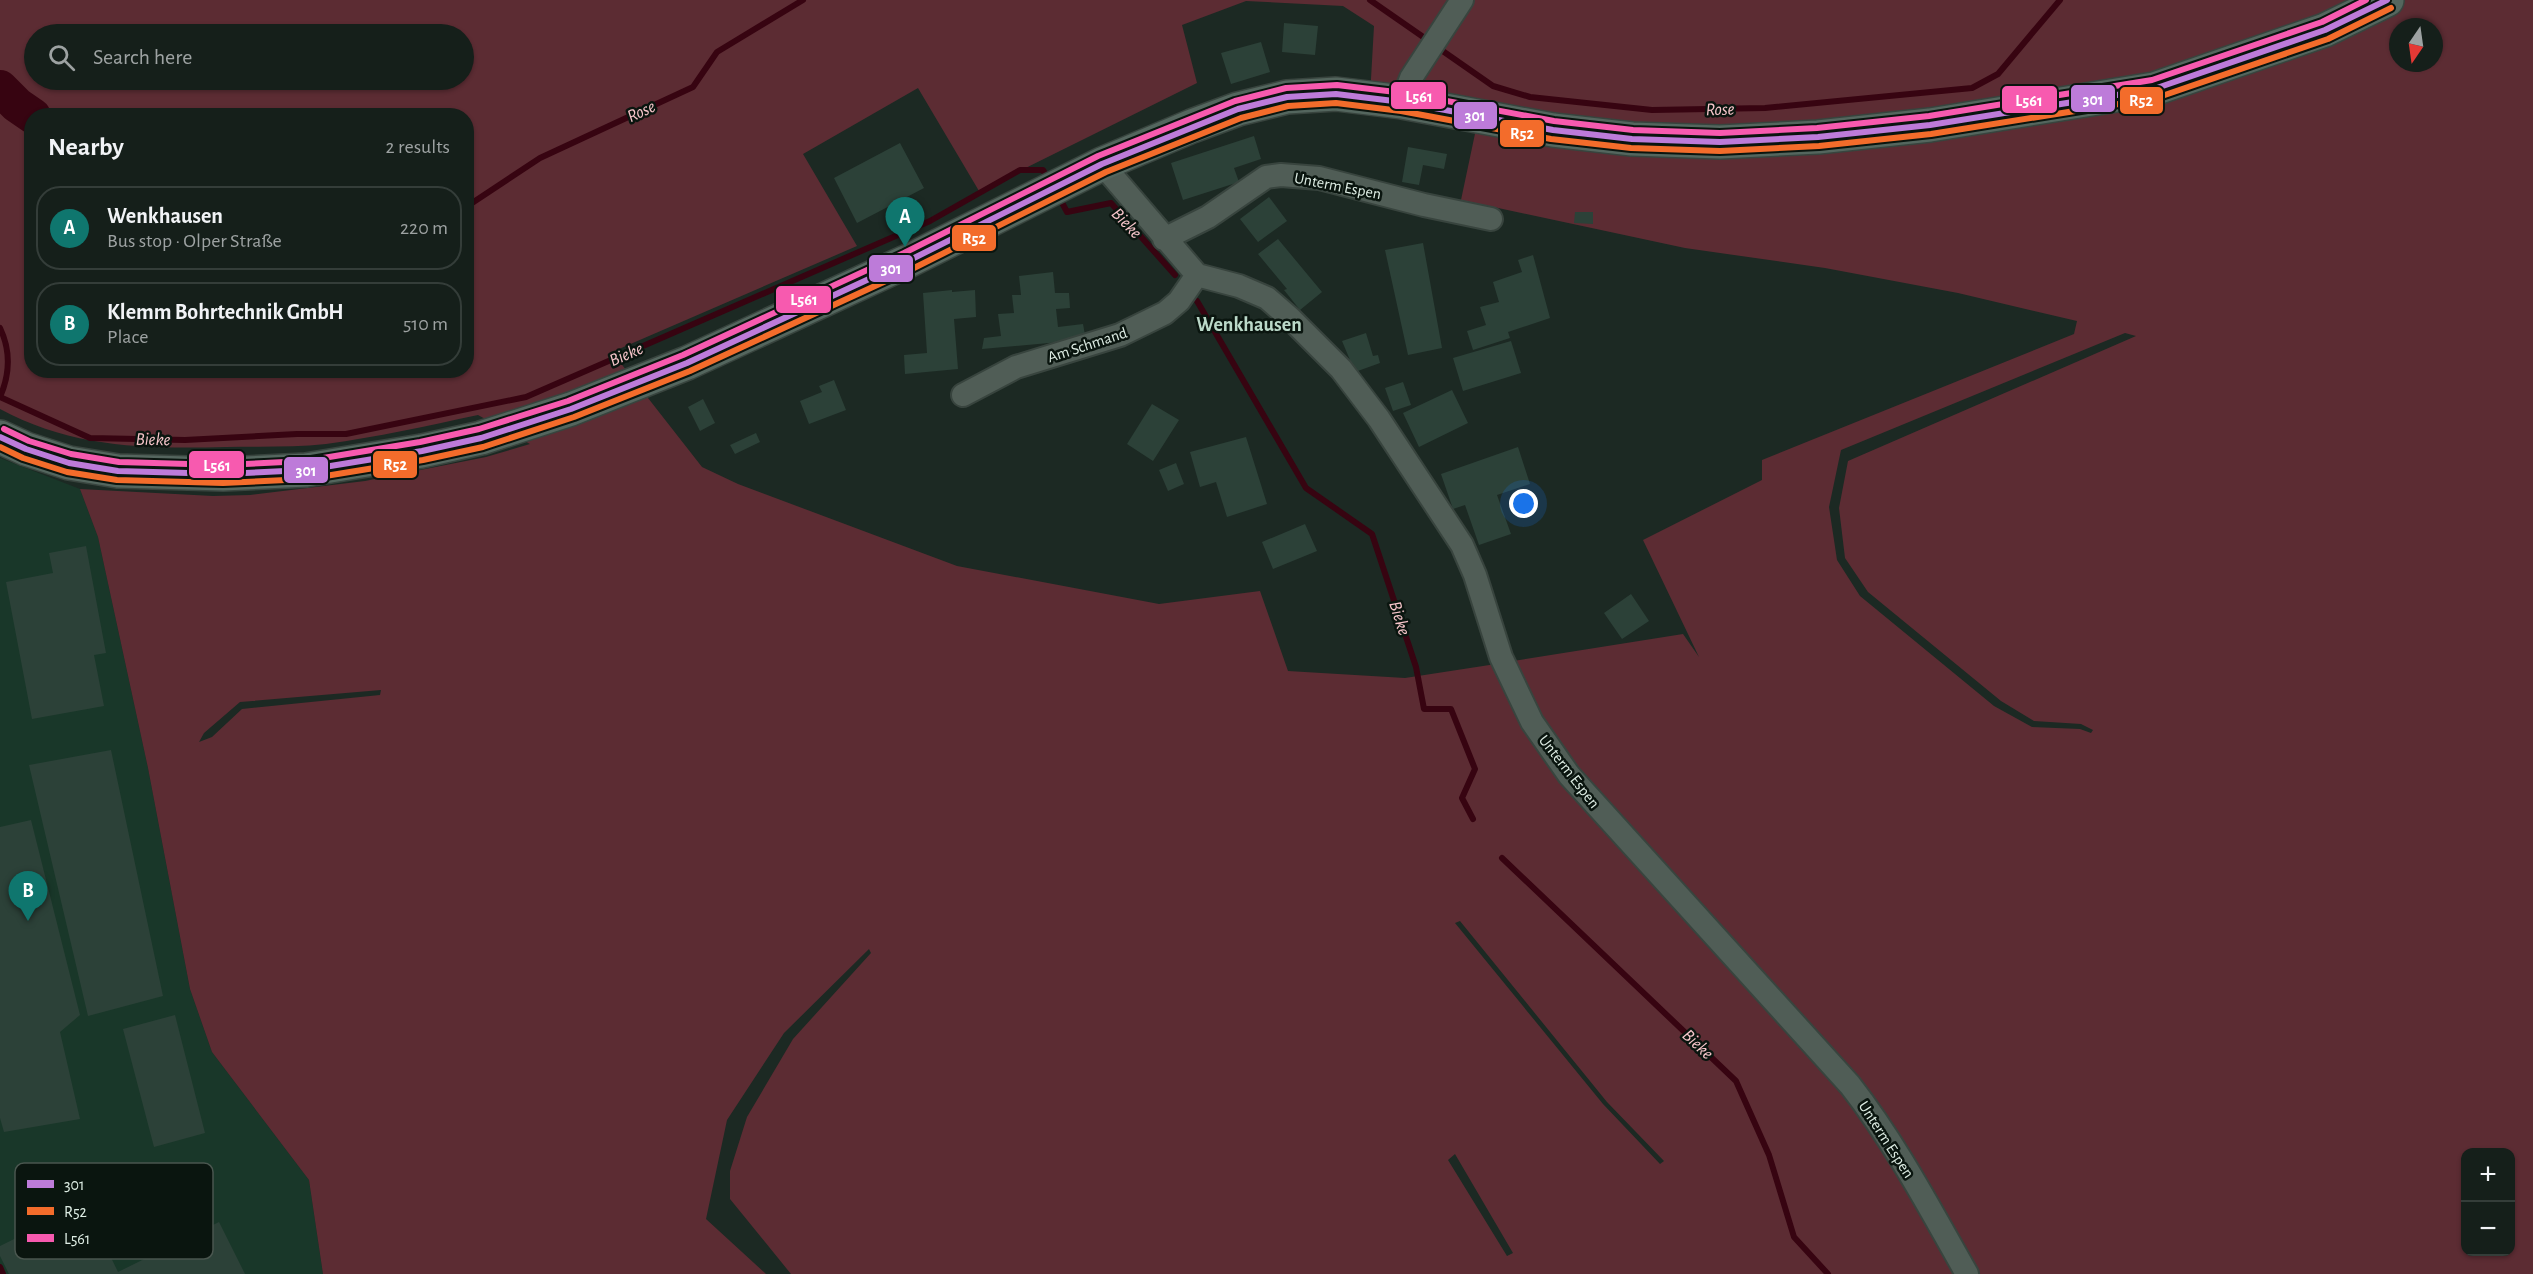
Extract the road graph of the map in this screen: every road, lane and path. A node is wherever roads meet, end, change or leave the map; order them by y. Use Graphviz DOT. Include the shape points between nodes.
graph roads {
  1 [pos="2387,0"];
  2 [pos="1461,2"];
  3 [pos="1402,102"];
  4 [pos="1102,164"];
  5 [pos="1491,219"];
  6 [pos="1164,239"];
  7 [pos="1197,275"];
  8 [pos="963,395"];
  9 [pos="0,437"];
  10 [pos="1967,1274"];
  1 -- 3 [label="main road" via="2325,30 2154,89 1930,125 1818,138 1720,142 1632,139 1553,130"];
  2 -- 3 [label="street" via="1420,62"];
  3 -- 4 [label="main road" via="1336,94 1287,97 1238,109"];
  4 -- 6 [label="street"];
  4 -- 9 [label="main road" via="908,261 687,363 526,425 422,451 306,470 223,474 118,471 69,463"];
  5 -- 6 [label="street, Unterm Espen" via="1319,178 1281,175 1266,177 1208,217"];
  6 -- 7 [label="street"];
  7 -- 8 [label="street, Am Schmand" via="1179,301 1159,317 1120,335 1016,367"];
  7 -- 10 [label="street, Unterm Espen" via="1267,298 1341,369 1462,545 1497,648 1532,722 1569,775 1850,1085 1899,1154"];
}
